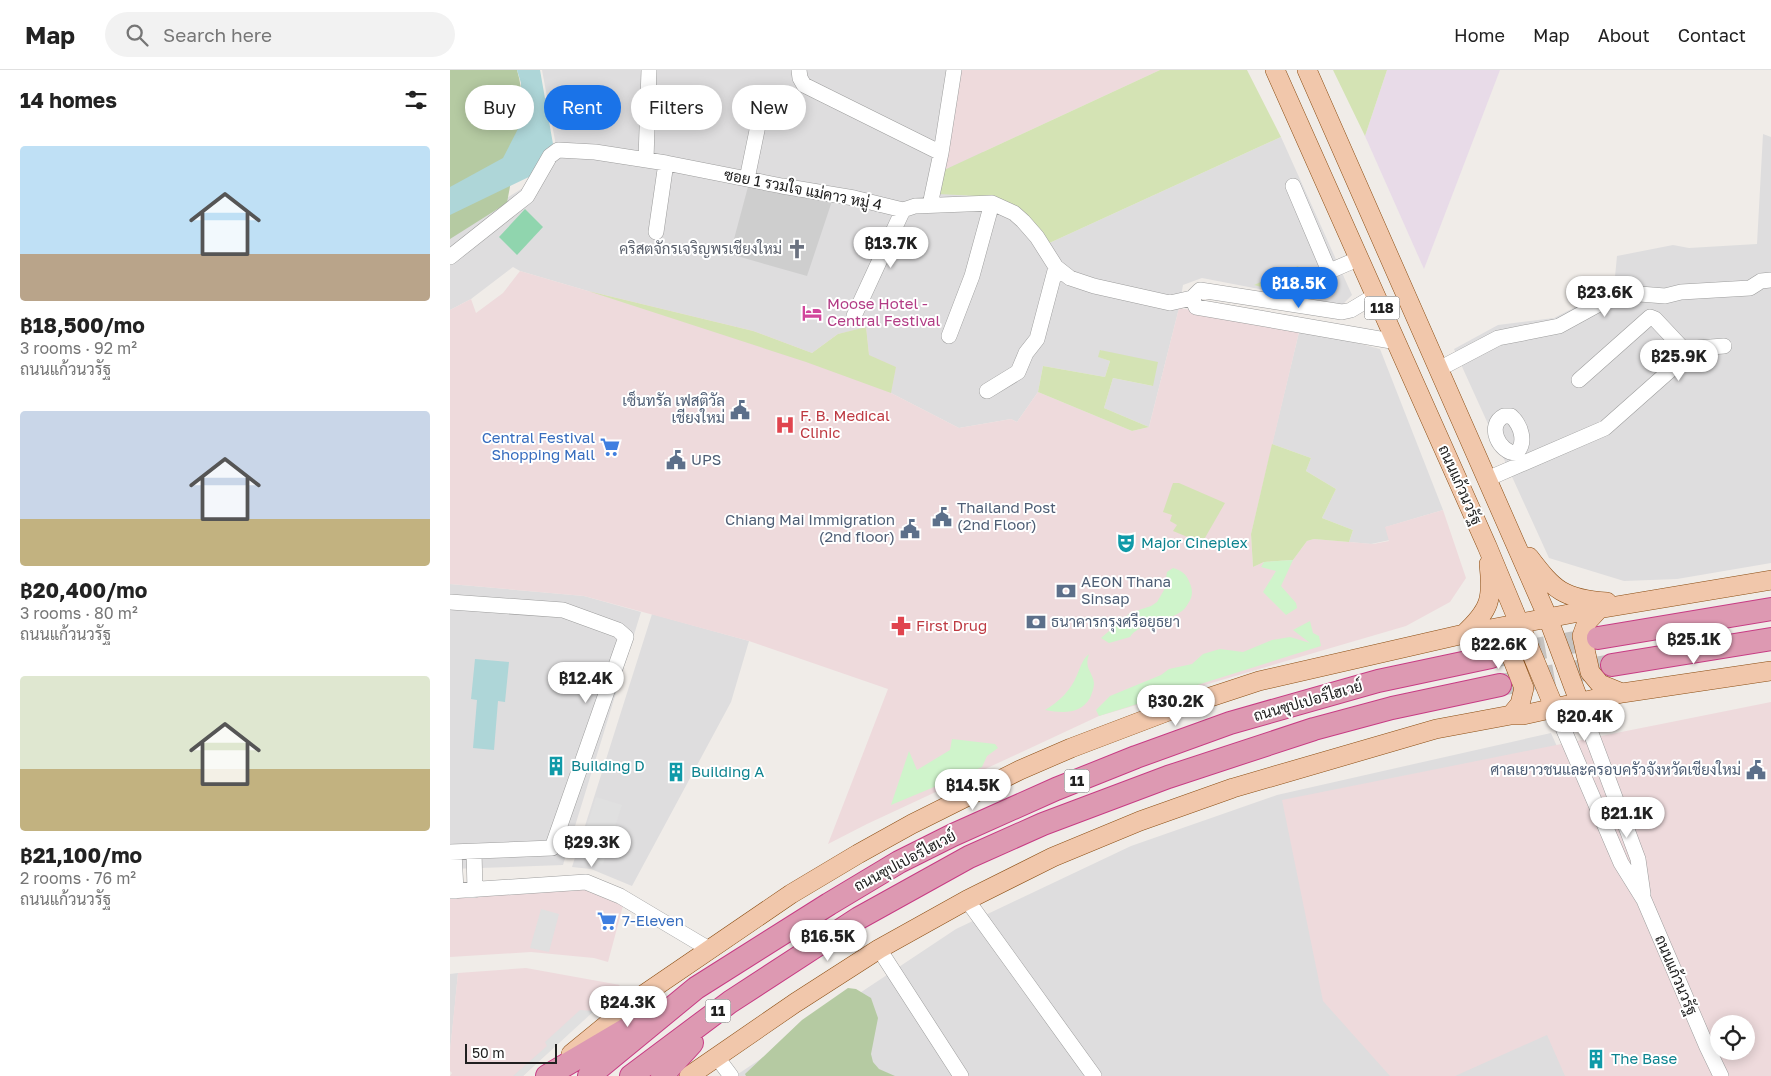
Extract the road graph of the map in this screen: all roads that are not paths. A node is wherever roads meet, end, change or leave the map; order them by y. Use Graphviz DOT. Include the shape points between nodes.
graph roads {
  1 [pos="649,70"];
  2 [pos="799,70"];
  3 [pos="954,70"];
  4 [pos="1275,70"];
  5 [pos="1307,70"];
  6 [pos="757,130"];
  7 [pos="941,153"];
  8 [pos="646,159"];
  9 [pos="666,163"];
  10 [pos="747,179"];
  11 [pos="1293,186"];
  12 [pos="992,204"];
  13 [pos="930,205"];
  14 [pos="903,210"];
  15 [pos="656,232"];
  16 [pos="450,257"];
  17 [pos="1360,258"];
  18 [pos="1056,267"];
  19 [pos="1329,271"];
  20 [pos="1310,280"];
  21 [pos="1771,280"];
  22 [pos="1376,295"];
  23 [pos="1192,298"];
  24 [pos="854,316"];
  25 [pos="949,336"];
  26 [pos="1397,342"];
  27 [pos="1724,346"];
  28 [pos="1684,349"];
  29 [pos="1439,369"];
  30 [pos="1579,380"];
  31 [pos="987,391"];
  32 [pos="1487,479"];
  33 [pos="1510,532"];
  34 [pos="1487,546"];
  35 [pos="1771,580"];
  36 [pos="450,602"];
  37 [pos="1632,604"];
  38 [pos="1599,609"];
  39 [pos="1771,609"];
  40 [pos="1548,618"];
  41 [pos="1520,624"];
  42 [pos="1470,633"];
  43 [pos="1598,638"];
  44 [pos="1771,639"];
  45 [pos="1491,657"];
  46 [pos="1612,665"];
  47 [pos="1771,671"];
  48 [pos="1500,685"];
  49 [pos="1622,693"];
  50 [pos="1579,702"];
  51 [pos="1554,707"];
  52 [pos="1511,715"];
  53 [pos="452,852"];
  54 [pos="474,852"];
  55 [pos="475,890"];
  56 [pos="453,891"];
  57 [pos="967,900"];
  58 [pos="1644,900"];
  59 [pos="709,949"];
  60 [pos="879,949"];
  61 [pos="696,988"];
  62 [pos="730,1002"];
  63 [pos="716,1056"];
  64 [pos="546,1076"];
  65 [pos="589,1076"];
  66 [pos="631,1076"];
  67 [pos="662,1076"];
  68 [pos="689,1076"];
  69 [pos="731,1076"];
  70 [pos="961,1076"];
  71 [pos="1094,1076"];
  72 [pos="1722,1076"];
  1 -- 8 [label="street"];
  2 -- 7 [label="street" via="804,85"];
  3 -- 7 [label="street"];
  4 -- 17 [label="main road, ถนนแก้วนวรัฐ / 118"];
  5 -- 29 [label="main road, ถนนแก้วนวรัฐ / 118"];
  6 -- 10 [label="street"];
  7 -- 13 [label="street"];
  8 -- 9 [label="street, ซอย 1 รวมใจ แม่คาว หมู่ 4"];
  8 -- 16 [label="street, ซอย 1 รวมใจ แม่คาว หมู่ 4" via="558,150 550,156 527,196"];
  9 -- 10 [label="street, ซอย 1 รวมใจ แม่คาว หมู่ 4"];
  9 -- 15 [label="street"];
  10 -- 14 [label="street, ซอย 1 รวมใจ แม่คาว หมู่ 4"];
  11 -- 19 [label="street"];
  12 -- 13 [label="street, ซอย 1 รวมใจ แม่คาว หมู่ 4"];
  12 -- 18 [label="street, ซอย 1 รวมใจ แม่คาว หมู่ 4" via="1014,213 1023,221"];
  12 -- 25 [label="street" via="972,276"];
  13 -- 14 [label="street, ซอย 1 รวมใจ แม่คาว หมู่ 4"];
  14 -- 24 [label="street"];
  17 -- 19 [label="street"];
  17 -- 22 [label="main road, ถนนแก้วนวรัฐ / 118"];
  18 -- 23 [label="street, ซอย 1 รวมใจ แม่คาว หมู่ 4" via="1070,278 1094,286 1170,303"];
  18 -- 31 [label="street" via="1037,338 1018,372"];
  19 -- 20 [label="street"];
  21 -- 29 [label="street" via="1750,288 1665,296 1627,293 1612,297 1559,326 1498,338"];
  22 -- 23 [label="street, ซอย 1 รวมใจ แม่คาว หมู่ 4" via="1342,312 1200,290"];
  22 -- 26 [label="main road, ถนนแก้วนวรัฐ / 118"];
  23 -- 26 [label="street" via="1196,307"];
  26 -- 34 [label="main road, ถนนแก้วนวรัฐ / 118"];
  27 -- 28 [label="street"];
  28 -- 30 [label="street" via="1650,318"];
  28 -- 32 [label="street" via="1685,357 1605,428 1518,459"];
  29 -- 32 [label="main road, ถนนแก้วนวรัฐ / 118"];
  32 -- 33 [label="main road, ถนนแก้วนวรัฐ / 118"];
  33 -- 37 [label="main road" via="1556,589 1592,601"];
  33 -- 40 [label="main road, ถนนแก้วนวรัฐ / 118"];
  34 -- 41 [label="main road, ถนนแก้วนวรัฐ / 118"];
  34 -- 42 [label="main road" via="1491,594 1483,615"];
  35 -- 37 [label="main road"];
  36 -- 54 [label="street" via="562,610 618,630 626,637 552,848"];
  37 -- 38 [label="main road"];
  38 -- 40 [label="main road"];
  38 -- 49 [label="main road" via="1587,622 1582,636 1590,672 1600,684"];
  39 -- 43 [label="highway"];
  40 -- 41 [label="main road"];
  40 -- 50 [label="main road, ถนนแก้วนวรัฐ / 118"];
  41 -- 42 [label="main road"];
  41 -- 51 [label="main road, ถนนแก้วนวรัฐ / 118"];
  42 -- 52 [label="main road" via="1498,640 1509,650 1524,688 1520,704"];
  42 -- 59 [label="main road" via="1259,681 1071,748 974,792 881,841 791,894"];
  44 -- 46 [label="highway"];
  45 -- 61 [label="highway, ถนนซุปเปอร์ไฮเวย์ / 11" via="1378,681 1230,723 1056,789 899,862"];
  47 -- 49 [label="main road"];
  48 -- 62 [label="highway, ถนนซุปเปอร์ไฮเวย์ / 11" via="1314,729 1168,777 1043,824 969,857 859,918"];
  49 -- 50 [label="main road"];
  50 -- 51 [label="main road"];
  50 -- 58 [label="street, ถนนแก้วนวรัฐ" via="1638,859"];
  51 -- 52 [label="main road"];
  51 -- 58 [label="street, ถนนแก้วนวรัฐ" via="1621,862"];
  52 -- 57 [label="main road" via="1436,729 1233,788 1140,820 1053,857"];
  53 -- 54 [label="street"];
  53 -- 56 [label="street"];
  54 -- 55 [label="street"];
  55 -- 56 [label="street"];
  55 -- 59 [label="street" via="586,882 620,896"];
  57 -- 60 [label="main road"];
  57 -- 71 [label="street"];
  58 -- 72 [label="street, ถนนแก้วนวรัฐ"];
  59 -- 64 [label="main road" via="643,995"];
  60 -- 63 [label="main road"];
  60 -- 70 [label="street"];
  61 -- 64 [label="highway"];
  61 -- 65 [label="highway, ถนนซุปเปอร์ไฮเวย์ / 11"];
  62 -- 66 [label="highway, ถนนซุปเปอร์ไฮเวย์ / 11"];
  62 -- 67 [label="highway"];
  63 -- 68 [label="main road"];
  63 -- 69 [label="street"];
}
